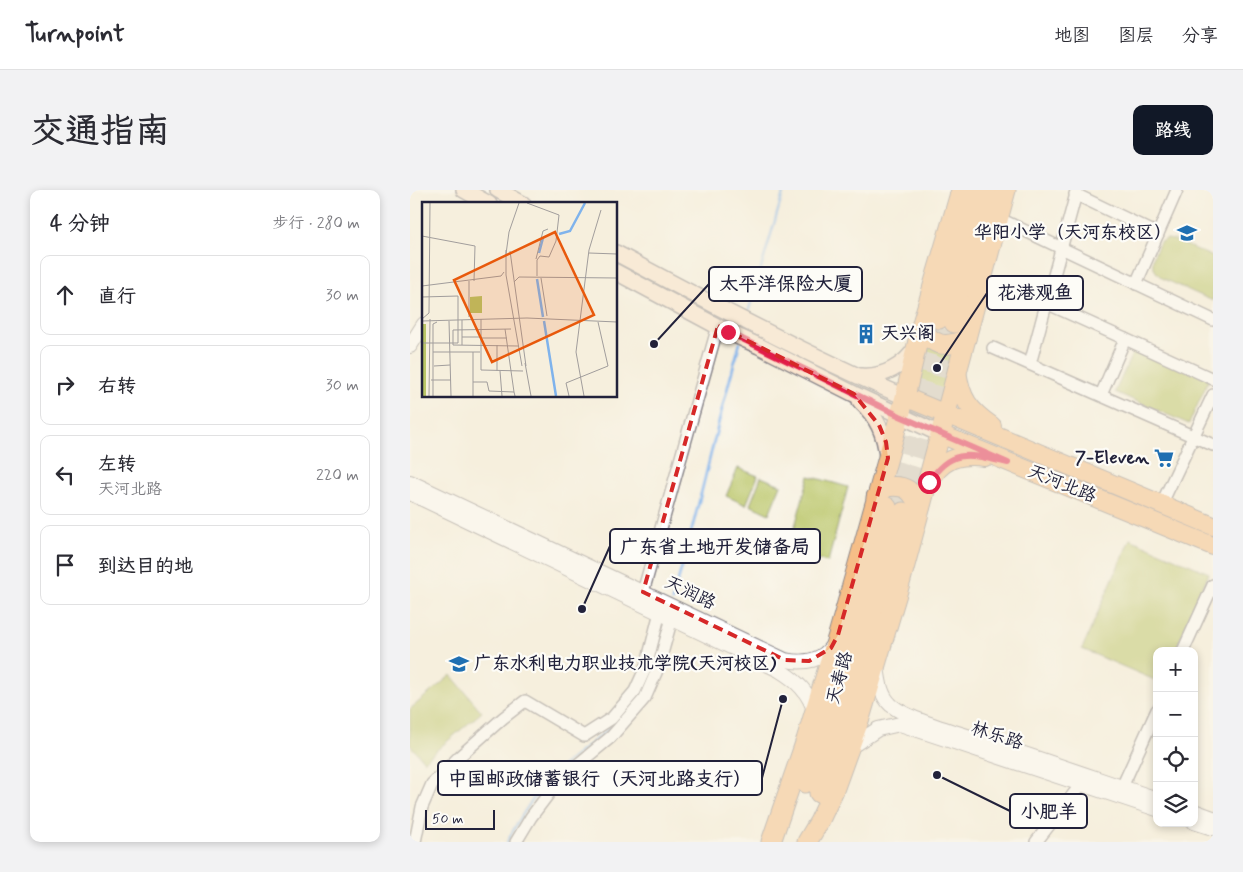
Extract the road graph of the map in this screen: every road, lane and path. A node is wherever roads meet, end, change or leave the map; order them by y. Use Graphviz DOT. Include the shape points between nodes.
graph roads {
  1 [pos="464,190"];
  2 [pos="961,190"];
  3 [pos="975,190"];
  4 [pos="992,190"];
  5 [pos="1006,190"];
  6 [pos="1177,190"];
  7 [pos="1076,192"];
  8 [pos="505,195"];
  9 [pos="486,202"];
  10 [pos="519,202"];
  11 [pos="998,218"];
  12 [pos="1158,234"];
  13 [pos="1061,248"];
  14 [pos="618,254"];
  15 [pos="618,273"];
  16 [pos="1136,284"];
  17 [pos="1046,303"];
  18 [pos="1213,320"];
  19 [pos="422,327"];
  20 [pos="921,327"];
  21 [pos="723,329"];
  22 [pos="1126,339"];
  23 [pos="966,340"];
  24 [pos="410,346"];
  25 [pos="916,347"];
  26 [pos="993,348"];
  27 [pos="1030,364"];
  28 [pos="957,371"];
  29 [pos="856,375"];
  30 [pos="1213,379"];
  31 [pos="854,394"];
  32 [pos="1213,395"];
  33 [pos="1101,396"];
  34 [pos="905,397"];
  35 [pos="945,413"];
  36 [pos="900,416"];
  37 [pos="940,434"];
  38 [pos="1193,436"];
  39 [pos="1020,444"];
  40 [pos="1213,445"];
  41 [pos="888,458"];
  42 [pos="1008,463"];
  43 [pos="410,482"];
  44 [pos="410,493"];
  45 [pos="1161,505"];
  46 [pos="896,506"];
  47 [pos="1213,526"];
  48 [pos="1213,546"];
  49 [pos="1213,585"];
  50 [pos="643,592"];
  51 [pos="668,611"];
  52 [pos="838,635"];
  53 [pos="1185,647"];
  54 [pos="876,662"];
  55 [pos="815,713"];
  56 [pos="1153,719"];
  57 [pos="843,769"];
  58 [pos="1085,780"];
  59 [pos="1122,787"];
  60 [pos="1153,798"];
  61 [pos="1153,807"];
  62 [pos="1198,813"];
  63 [pos="1213,820"];
  64 [pos="1198,822"];
  65 [pos="415,842"];
  66 [pos="516,842"];
  67 [pos="771,842"];
  68 [pos="775,842"];
  69 [pos="798,842"];
  70 [pos="807,842"];
  71 [pos="1036,842"];
  1 -- 9 [label="main road"];
  2 -- 20 [label="highway"];
  3 -- 4 [label="highway" via="946,321"];
  5 -- 11 [label="highway"];
  6 -- 12 [label="street"];
  7 -- 12 [label="street"];
  7 -- 13 [label="street"];
  8 -- 10 [label="main road"];
  11 -- 13 [label="street"];
  11 -- 23 [label="highway"];
  12 -- 16 [label="street"];
  13 -- 16 [label="street"];
  13 -- 17 [label="street"];
  14 -- 29 [label="main road, 天河北路" via="734,316"];
  15 -- 21 [label="main road, 天河北路"];
  16 -- 18 [label="street"];
  17 -- 22 [label="street"];
  17 -- 27 [label="street"];
  19 -- 24 [label="street"];
  20 -- 23 [label="highway" via="927,337 943,345"];
  20 -- 25 [label="highway"];
  21 -- 31 [label="main road, 天河北路, bridge"];
  21 -- 50 [label="street"];
  22 -- 30 [label="street"];
  22 -- 33 [label="street"];
  23 -- 28 [label="highway"];
  25 -- 29 [label="main road" via="907,359 889,370 870,377"];
  25 -- 34 [label="highway"];
  26 -- 27 [label="street"];
  27 -- 33 [label="street"];
  28 -- 35 [label="highway"];
  28 -- 39 [label="main road" via="960,390 967,404"];
  29 -- 34 [label="main road, 天河北路"];
  31 -- 36 [label="main road, 天河北路"];
  31 -- 41 [label="main road" via="880,425"];
  32 -- 38 [label="street"];
  33 -- 38 [label="street"];
  34 -- 35 [label="main road, 天河北路"];
  34 -- 36 [label="highway"];
  35 -- 37 [label="highway"];
  35 -- 39 [label="main road, 天河北路"];
  36 -- 37 [label="main road, 天河北路"];
  36 -- 41 [label="highway"];
  37 -- 42 [label="main road, 天河北路"];
  37 -- 46 [label="highway"];
  38 -- 40 [label="street"];
  38 -- 45 [label="street"];
  39 -- 45 [label="main road, 天河北路"];
  41 -- 46 [label="highway"];
  42 -- 46 [label="main road" via="975,456 954,458 937,469 929,482"];
  42 -- 48 [label="main road, 天河北路"];
  43 -- 50 [label="street, 天润路"];
  44 -- 51 [label="street, 天润路"];
  45 -- 47 [label="main road, 天河北路"];
  46 -- 52 [label="highway"];
  46 -- 54 [label="highway" via="901,580"];
  46 -- 68 [label="highway, 天寿路" via="829,716 800,794"];
  46 -- 69 [label="highway, 天寿路" via="834,754"];
  49 -- 53 [label="street"];
  50 -- 51 [label="street, 天润路"];
  51 -- 52 [label="street, 天润路" via="796,662 821,656 831,648"];
  51 -- 55 [label="street, 天润路" via="795,680 805,690"];
  51 -- 65 [label="street" via="635,691 612,718 584,736 525,701 432,784 422,807"];
  51 -- 66 [label="street" via="658,668 645,698 611,738 560,780"];
  52 -- 55 [label="highway"];
  54 -- 57 [label="highway"];
  54 -- 58 [label="street, 林乐路" via="884,696 900,711"];
  55 -- 67 [label="highway"];
  56 -- 59 [label="street"];
  57 -- 58 [label="street, 林乐路" via="852,746 878,729 900,724"];
  57 -- 70 [label="highway"];
  58 -- 59 [label="street, 林乐路"];
  58 -- 61 [label="street, 林乐路"];
  58 -- 71 [label="street"];
  59 -- 60 [label="street, 林乐路"];
  62 -- 63 [label="street"];
  63 -- 64 [label="street"];
}
